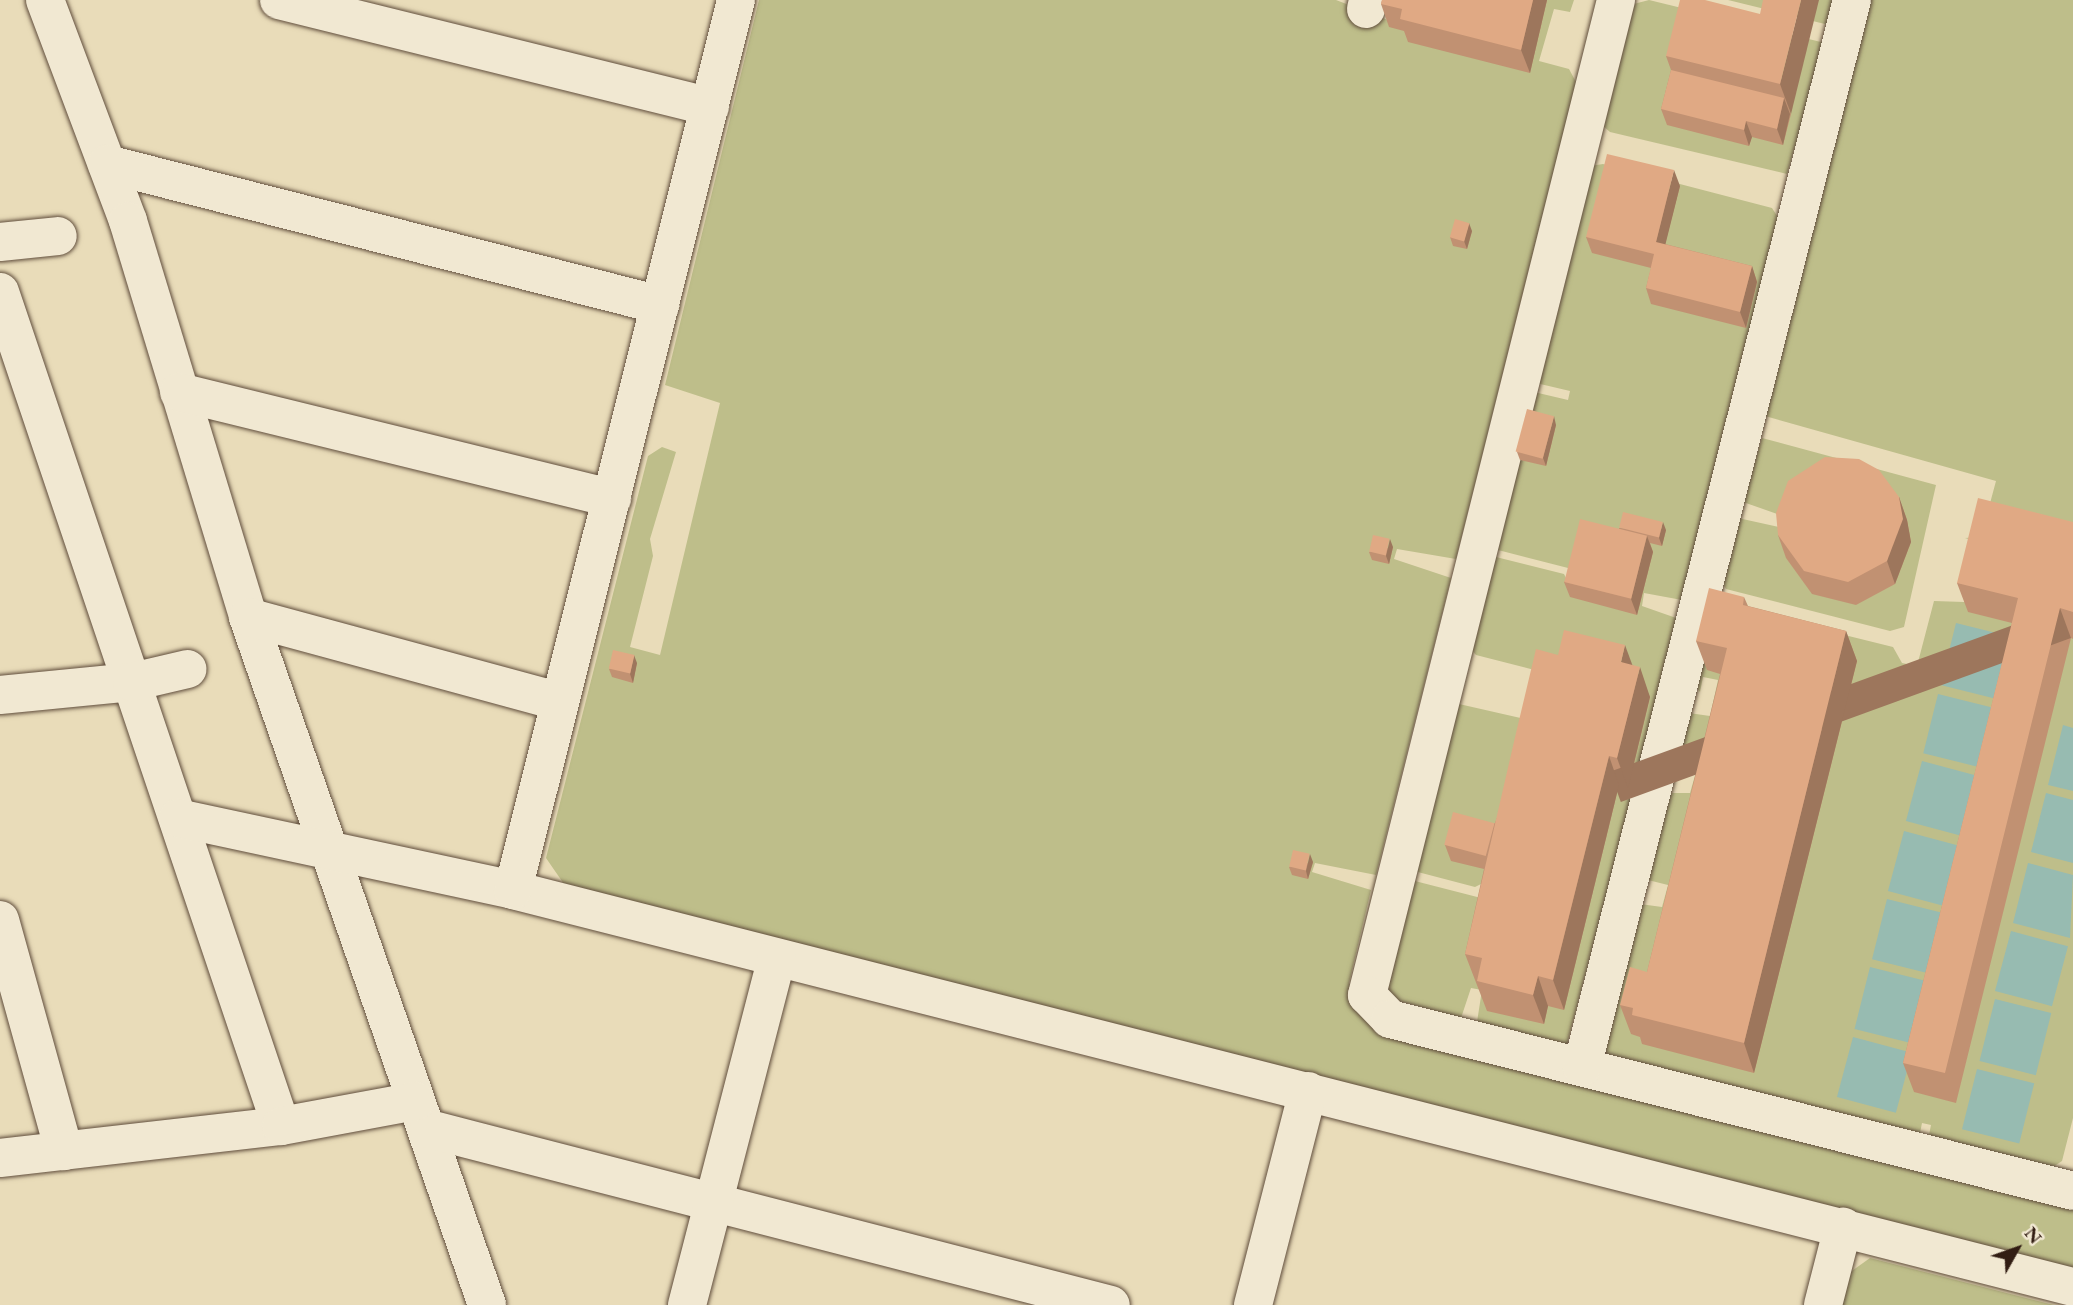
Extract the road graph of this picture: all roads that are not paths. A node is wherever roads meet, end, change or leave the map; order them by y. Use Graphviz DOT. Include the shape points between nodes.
graph roads {
  1 [pos="44,0"];
  2 [pos="279,0"];
  3 [pos="736,0"];
  4 [pos="1616,0"];
  5 [pos="1852,0"];
  6 [pos="710,107"];
  7 [pos="107,164"];
  8 [pos="58,236"];
  9 [pos="0,242"];
  10 [pos="0,292"];
  11 [pos="660,305"];
  12 [pos="179,392"];
  13 [pos="612,498"];
  14 [pos="248,617"];
  15 [pos="188,669"];
  16 [pos="132,682"];
  17 [pos="0,695"];
  18 [pos="560,702"];
  19 [pos="178,818"];
  20 [pos="334,852"];
  21 [pos="513,890"];
  22 [pos="0,920"];
  23 [pos="777,958"];
  24 [pos="1582,1067"];
  25 [pos="1308,1091"];
  26 [pos="423,1115"];
  27 [pos="281,1126"];
  28 [pos="64,1151"];
  29 [pos="0,1158"];
  30 [pos="2073,1189"];
  31 [pos="714,1200"];
  32 [pos="1843,1227"];
  33 [pos="2073,1287"];
  34 [pos="487,1305"];
  35 [pos="687,1305"];
  36 [pos="1111,1305"];
  37 [pos="1253,1305"];
  38 [pos="1823,1305"];
  1 -- 7 [label="street"];
  2 -- 6 [label="street"];
  3 -- 6 [label="street"];
  4 -- 24 [label="street" via="1365,984 1373,1006 1390,1018"];
  5 -- 24 [label="street"];
  6 -- 11 [label="street"];
  7 -- 11 [label="street"];
  7 -- 12 [label="street"];
  8 -- 9 [label="street"];
  10 -- 16 [label="street"];
  11 -- 13 [label="street"];
  12 -- 13 [label="street"];
  12 -- 14 [label="street"];
  13 -- 18 [label="street"];
  14 -- 18 [label="street"];
  14 -- 20 [label="street"];
  15 -- 16 [label="street"];
  16 -- 17 [label="street"];
  16 -- 19 [label="street"];
  18 -- 21 [label="street"];
  19 -- 20 [label="street"];
  19 -- 27 [label="street"];
  20 -- 21 [label="street"];
  20 -- 26 [label="street"];
  21 -- 23 [label="street"];
  22 -- 28 [label="street"];
  23 -- 25 [label="street"];
  23 -- 31 [label="street"];
  24 -- 30 [label="street"];
  25 -- 32 [label="street"];
  25 -- 37 [label="street"];
  26 -- 27 [label="street"];
  26 -- 31 [label="street"];
  26 -- 34 [label="street"];
  27 -- 28 [label="street"];
  28 -- 29 [label="street"];
  31 -- 35 [label="street"];
  31 -- 36 [label="street"];
  32 -- 33 [label="street"];
  32 -- 38 [label="street"];
}
